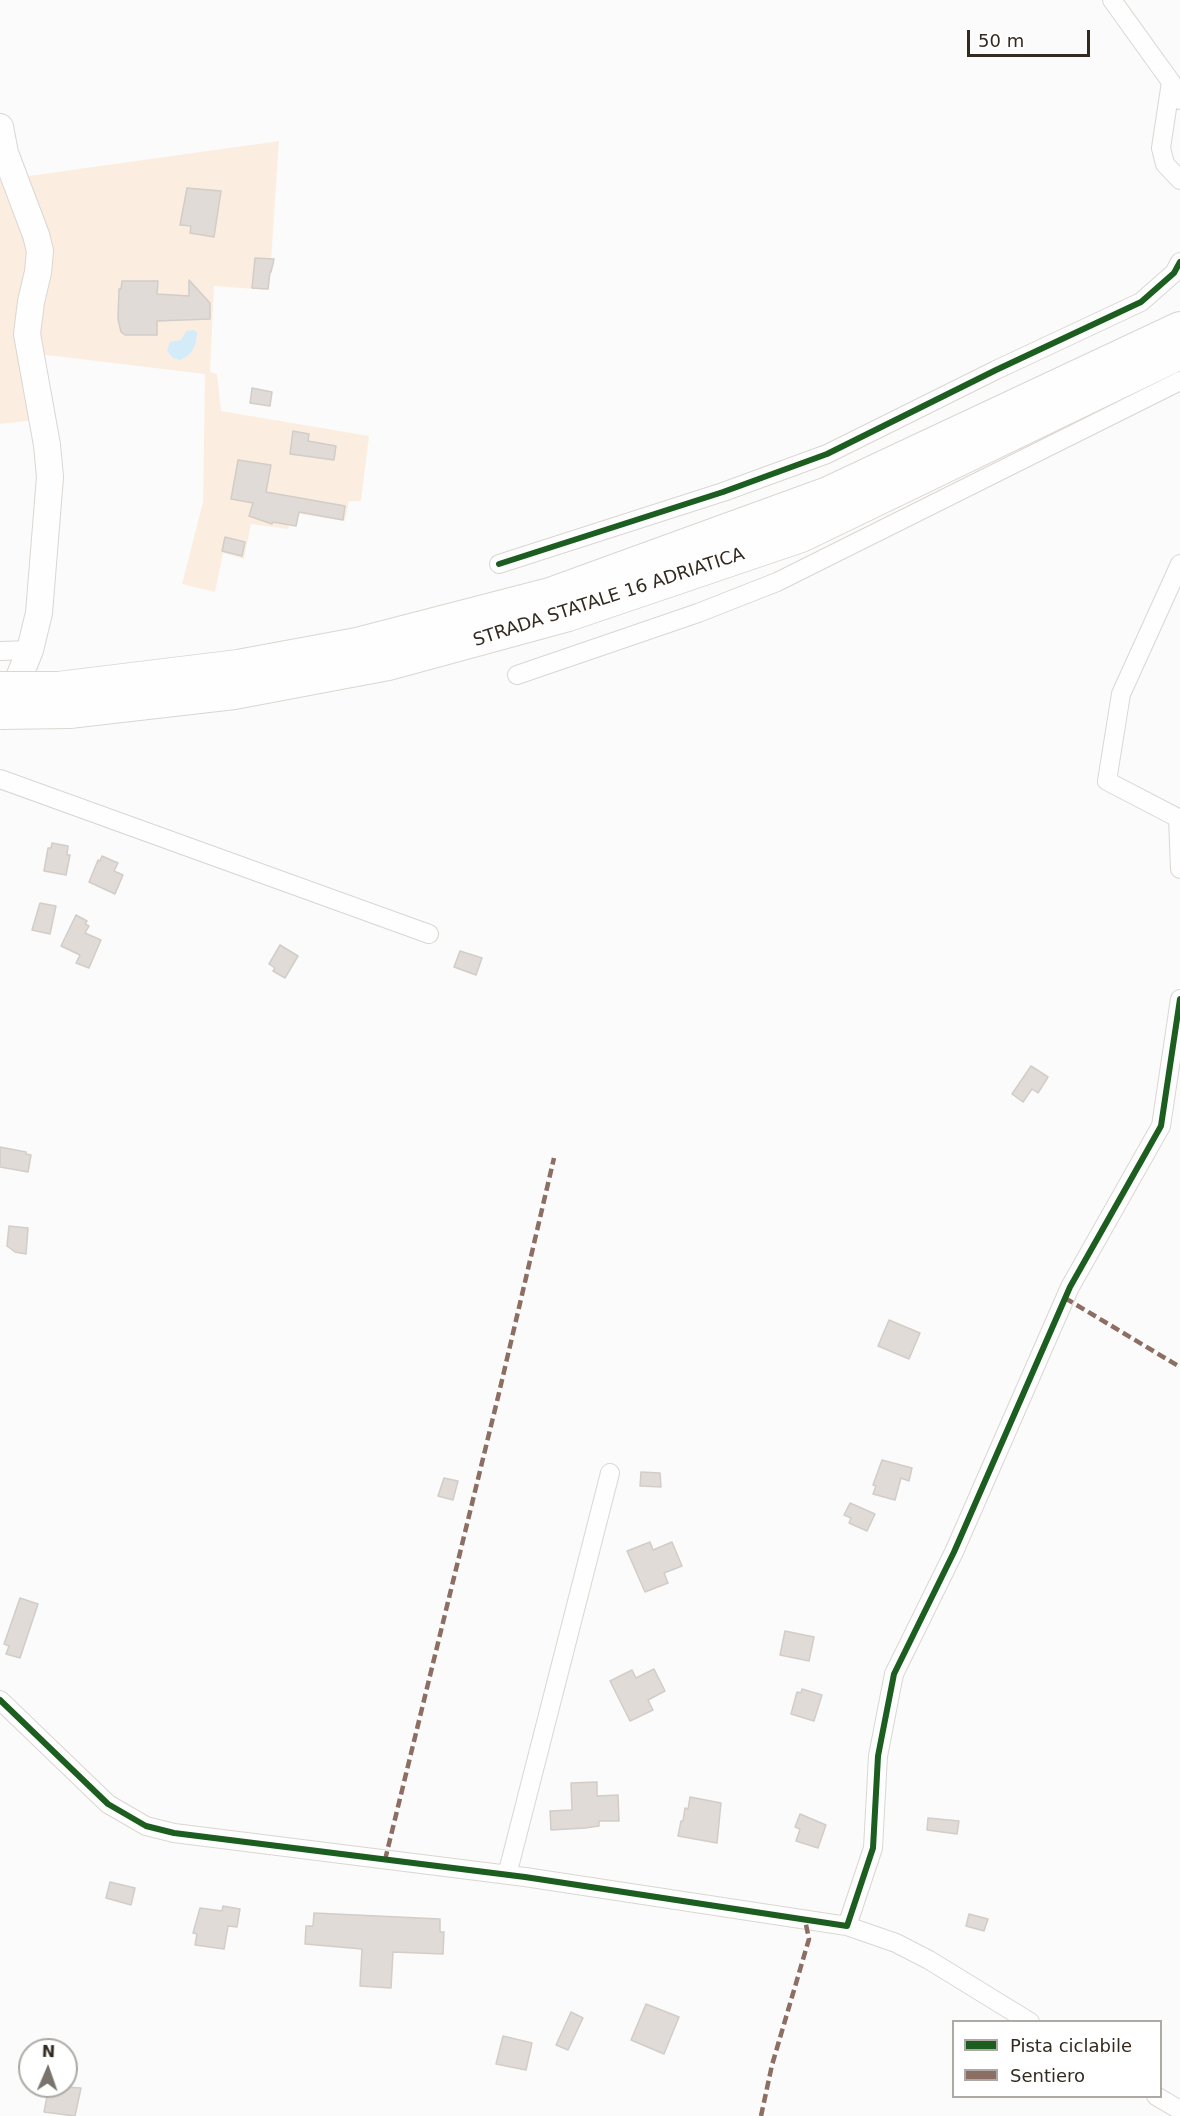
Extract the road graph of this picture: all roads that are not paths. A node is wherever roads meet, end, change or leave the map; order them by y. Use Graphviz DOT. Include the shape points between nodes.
graph roads {
  1 [pos="1112,0"];
  2 [pos="1171,82"];
  3 [pos="1180,100"];
  4 [pos="0,127"];
  5 [pos="1180,180"];
  6 [pos="1180,261"];
  7 [pos="1180,303"];
  8 [pos="1180,328"];
  9 [pos="1127,353"];
  10 [pos="1180,353"];
  11 [pos="1180,381"];
  12 [pos="499,564"];
  13 [pos="1180,564"];
  14 [pos="0,651"];
  15 [pos="30,651"];
  16 [pos="517,675"];
  17 [pos="0,688"];
  18 [pos="63,700"];
  19 [pos="0,713"];
  20 [pos="0,724"];
  21 [pos="0,779"];
  22 [pos="1180,869"];
  23 [pos="429,934"];
  24 [pos="1180,999"];
  25 [pos="610,1473"];
  26 [pos="0,1700"];
  27 [pos="507,1875"];
  28 [pos="847,1926"];
  29 [pos="1027,2020"];
  30 [pos="1158,2098"];
  31 [pos="1180,2110"];
  1 -- 2 [label="street"];
  2 -- 3 [label="street"];
  2 -- 5 [label="street" via="1161,148 1166,164"];
  4 -- 15 [label="street" via="5,153 40,250 27,334 50,477 39,613"];
  6 -- 12 [label="street" via="1174,273 1140,302 827,454"];
  7 -- 9 [label="highway"];
  8 -- 9 [label="highway, STRADA STATALE 16 ADRIATICA"];
  9 -- 18 [label="highway, STRADA STATALE 16 ADRIATICA" via="828,493 550,594 346,646"];
  10 -- 18 [label="highway, STRADA STATALE 16 ADRIATICA" via="801,536 568,615 388,664 234,693"];
  11 -- 16 [label="street" via="777,582"];
  13 -- 22 [label="street" via="1121,694 1107,781 1178,818"];
  14 -- 15 [label="street"];
  15 -- 20 [label="street"];
  17 -- 18 [label="highway, STRADA STATALE 16 ADRIATICA, bridge"];
  18 -- 19 [label="highway, STRADA STATALE 16 ADRIATICA, bridge"];
  21 -- 23 [label="street"];
  24 -- 28 [label="street" via="1161,1126 1070,1287 954,1552 894,1674 878,1756 873,1848"];
  25 -- 27 [label="street"];
  26 -- 27 [label="street" via="108,1804 146,1826"];
  27 -- 28 [label="street"];
  28 -- 29 [label="street" via="896,1943 929,1960"];
  30 -- 31 [label="street"];
}
